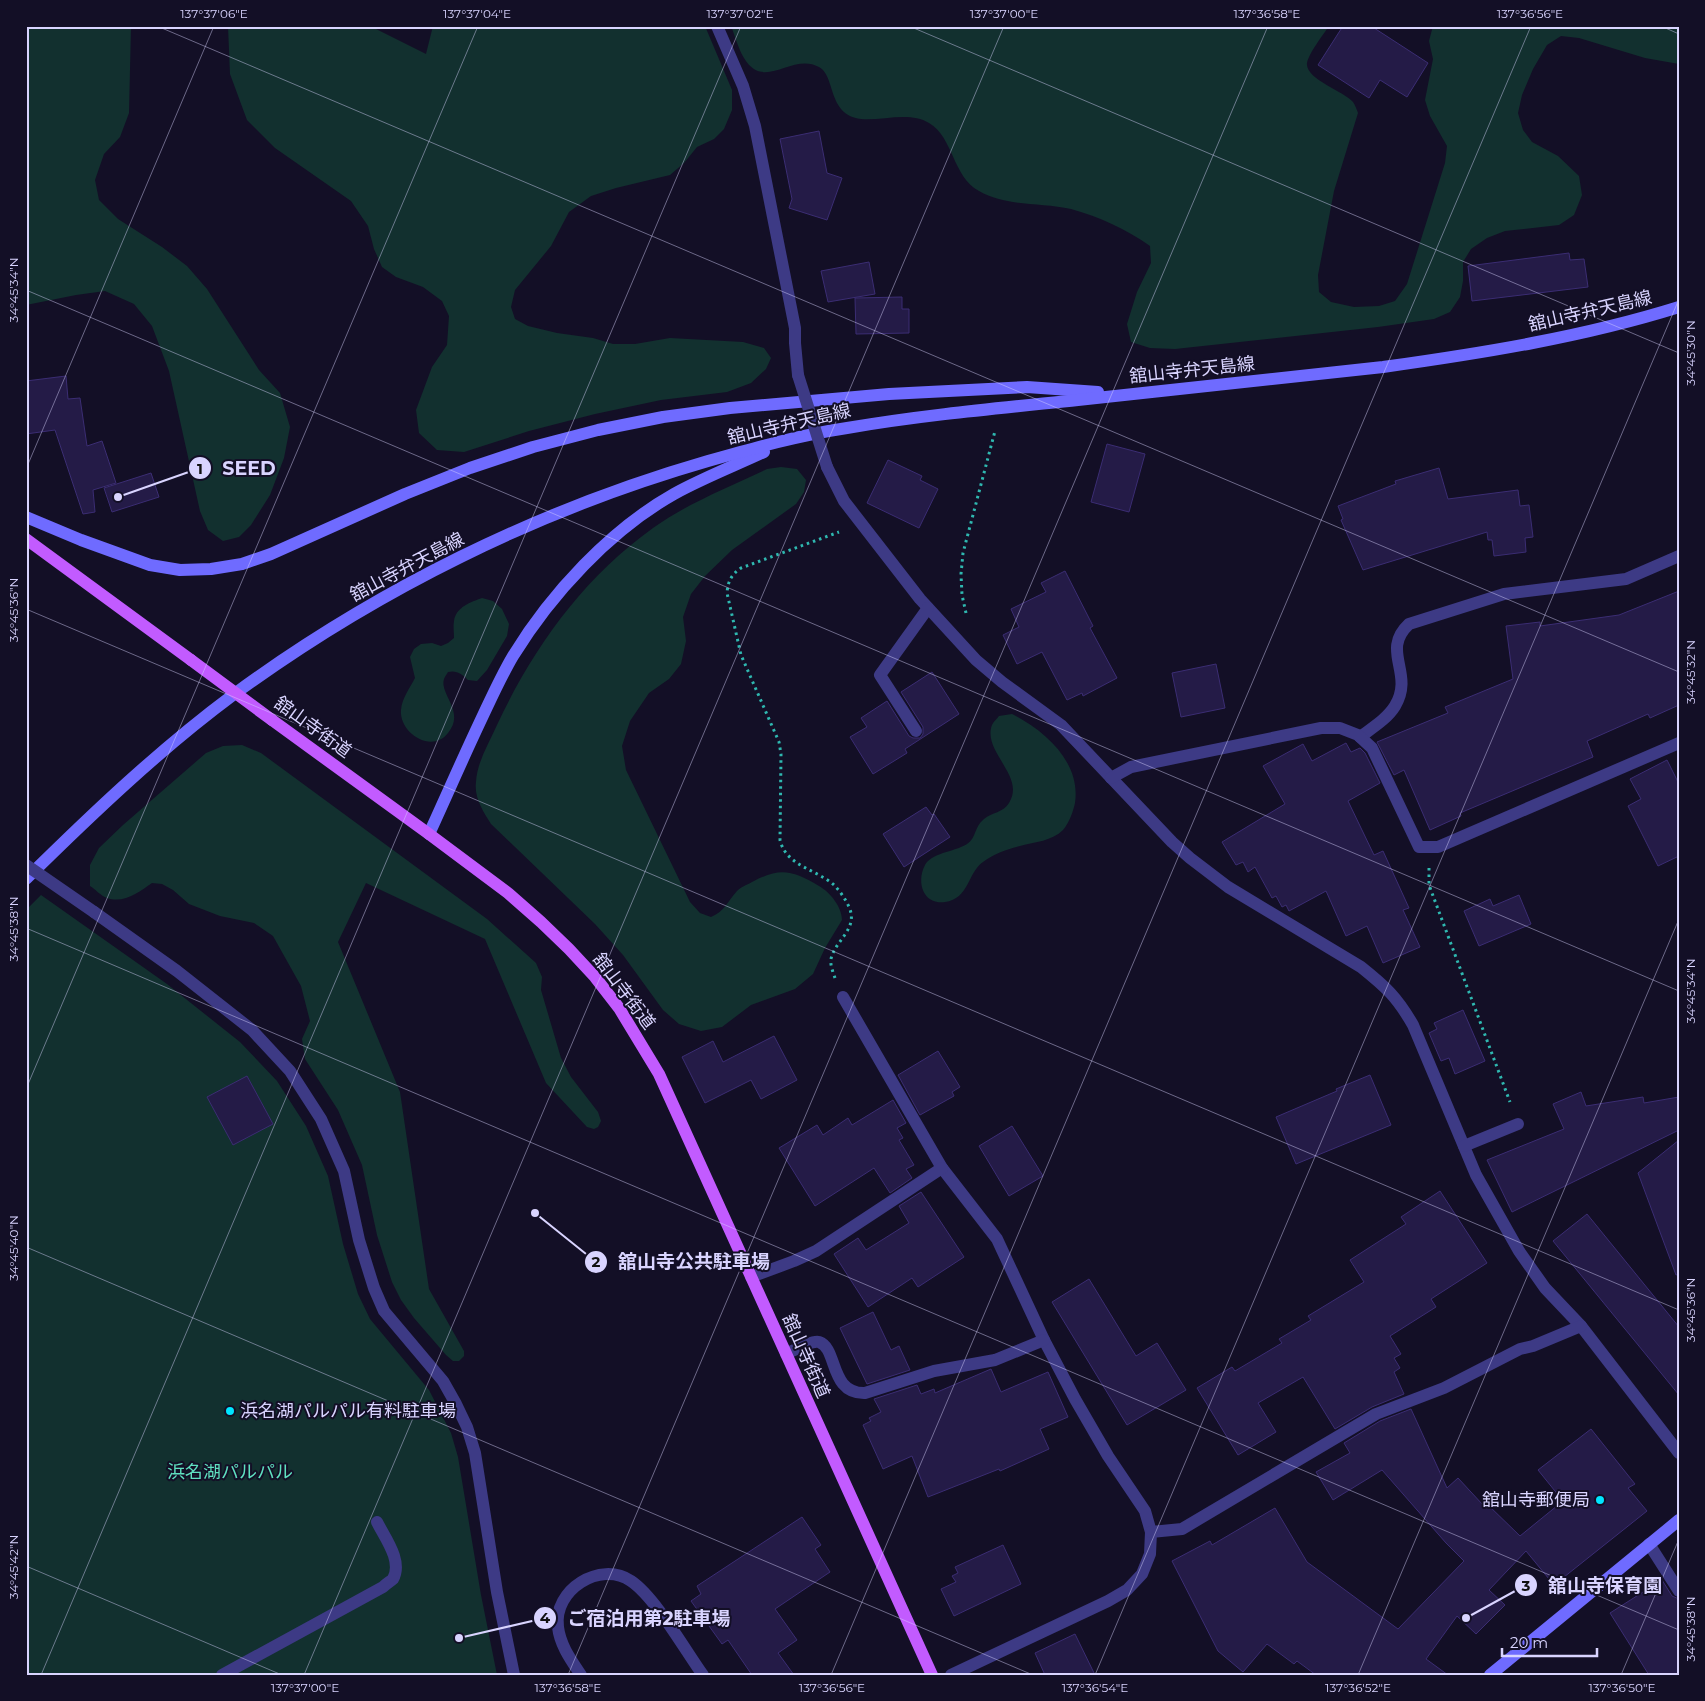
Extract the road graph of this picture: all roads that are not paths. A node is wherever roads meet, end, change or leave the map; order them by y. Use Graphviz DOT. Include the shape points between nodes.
graph roads {
  1 [pos="717,26"];
  2 [pos="1679,307"];
  3 [pos="1133,394"];
  4 [pos="791,440"];
  5 [pos="26,517"];
  6 [pos="26,539"];
  7 [pos="1679,556"];
  8 [pos="928,608"];
  9 [pos="916,731"];
  10 [pos="1360,737"];
  11 [pos="1679,743"];
  12 [pos="1111,778"];
  13 [pos="429,834"];
  14 [pos="26,865"];
  15 [pos="26,879"];
  16 [pos="843,997"];
  17 [pos="1518,1124"];
  18 [pos="1464,1146"];
  19 [pos="942,1168"];
  20 [pos="752,1277"];
  21 [pos="1581,1326"];
  22 [pos="1044,1340"];
  23 [pos="786,1354"];
  24 [pos="1679,1453"];
  25 [pos="1679,1520"];
  26 [pos="377,1522"];
  27 [pos="1151,1532"];
  28 [pos="1649,1544"];
  29 [pos="1679,1591"];
  30 [pos="222,1675"];
  31 [pos="514,1675"];
  32 [pos="581,1675"];
  33 [pos="703,1675"];
  34 [pos="932,1675"];
  35 [pos="951,1675"];
  36 [pos="1490,1675"];
  1 -- 8 [label="street, bridge" via="743,86 755,126 795,328 798,375 827,467 844,501"];
  2 -- 3 [label="main road, 舘山寺弁天島線" via="1610,326 1450,358"];
  3 -- 4 [label="main road, 舘山寺弁天島線" via="846,428"];
  3 -- 5 [label="main road" via="1027,387 889,394 663,417 598,430 470,468 271,554 242,564 211,569 180,570 150,565"];
  4 -- 13 [label="main road" via="674,494 612,539 584,566 540,617 513,657 494,691"];
  4 -- 15 [label="main road, 舘山寺弁天島線" via="682,469 576,506 473,551 325,632 188,730 103,804"];
  6 -- 13 [label="main road, 舘山寺街道, bridge"];
  7 -- 10 [label="street" via="1626,579 1504,594 1409,624 1401,631 1397,642 1402,681 1400,695 1385,718"];
  8 -- 9 [label="street" via="880,675"];
  8 -- 12 [label="street" via="976,660 1061,725"];
  10 -- 11 [label="street" via="1372,748 1419,847 1438,847"];
  10 -- 12 [label="street" via="1340,728 1321,728 1131,767"];
  12 -- 18 [label="street" via="1172,842 1208,874 1382,983 1400,1002 1413,1025"];
  13 -- 20 [label="main road, 舘山寺街道" via="541,922 595,977 619,1008 659,1074"];
  14 -- 31 [label="street, bridge" via="177,971 252,1030 290,1071 321,1119 344,1171 358,1240 384,1311 443,1381 467,1427 475,1453"];
  16 -- 19 [label="street"];
  17 -- 18 [label="street"];
  18 -- 21 [label="street" via="1476,1175 1519,1251 1545,1288"];
  19 -- 20 [label="street" via="816,1251"];
  19 -- 22 [label="street" via="997,1239"];
  20 -- 23 [label="main road, 舘山寺街道"];
  21 -- 24 [label="street"];
  21 -- 27 [label="street" via="1520,1349 1444,1388 1376,1414 1182,1529"];
  22 -- 23 [label="street" via="995,1360 934,1371 866,1393 848,1389 820,1342 812,1342"];
  22 -- 27 [label="street" via="1108,1456 1145,1511"];
  23 -- 34 [label="main road, 舘山寺街道"];
  25 -- 28 [label="main road"];
  26 -- 30 [label="street" via="394,1555 396,1567 392,1579 384,1587"];
  27 -- 35 [label="street" via="1150,1554 1142,1574 1127,1590"];
  28 -- 29 [label="street"];
  28 -- 36 [label="main road"];
  32 -- 33 [label="street" via="562,1643 558,1626 560,1609 580,1582 596,1575 614,1575 630,1580 643,1592"];
}
